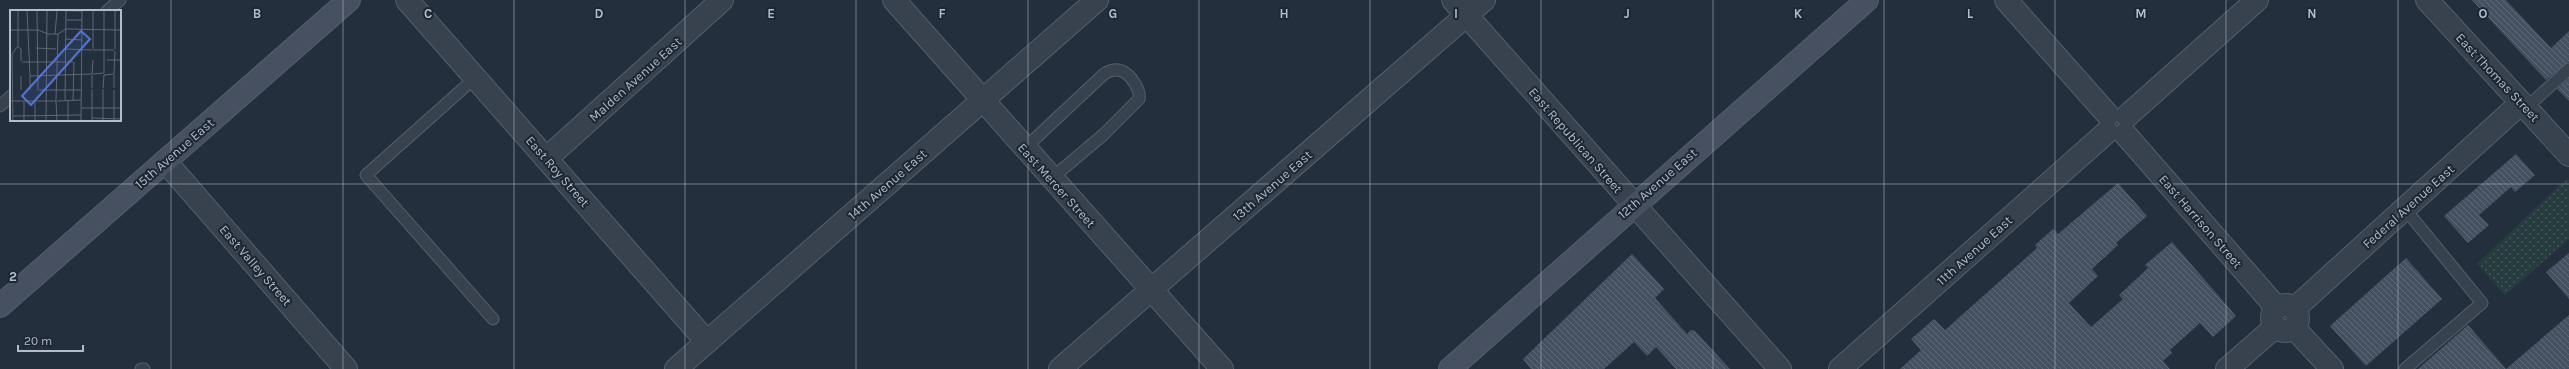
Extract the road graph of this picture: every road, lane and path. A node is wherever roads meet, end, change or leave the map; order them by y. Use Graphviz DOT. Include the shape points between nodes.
graph roads {
  1 [pos="120,0"];
  2 [pos="349,0"];
  3 [pos="407,0"];
  4 [pos="722,0"];
  5 [pos="894,0"];
  6 [pos="1097,0"];
  7 [pos="1484,0"];
  8 [pos="1867,0"];
  9 [pos="2006,0"];
  10 [pos="2257,0"];
  11 [pos="2427,0"];
  12 [pos="1460,8"];
  13 [pos="108,10"];
  14 [pos="2569,69"];
  15 [pos="476,77"];
  16 [pos="10,97"];
  17 [pos="982,100"];
  18 [pos="0,106"];
  19 [pos="2524,106"];
  20 [pos="2117,124"];
  21 [pos="1025,148"];
  22 [pos="2569,155"];
  23 [pos="547,158"];
  24 [pos="165,161"];
  25 [pos="1052,178"];
  26 [pos="1633,205"];
  27 [pos="2405,210"];
  28 [pos="1151,290"];
  29 [pos="0,306"];
  30 [pos="2285,318"];
  31 [pos="492,319"];
  32 [pos="707,342"];
  33 [pos="346,369"];
  34 [pos="676,369"];
  35 [pos="1060,369"];
  36 [pos="1222,369"];
  37 [pos="1450,369"];
  38 [pos="1780,369"];
  39 [pos="1840,369"];
  40 [pos="2228,369"];
  41 [pos="2332,369"];
  42 [pos="2405,369"];
  1 -- 13 [label="lane"];
  2 -- 24 [label="street, 15th Avenue East"];
  3 -- 15 [label="street, East Roy Street"];
  4 -- 23 [label="street, Malden Avenue East"];
  5 -- 17 [label="street, East Mercer Street"];
  6 -- 17 [label="street, 14th Avenue East"];
  7 -- 12 [label="street, 13th Avenue East"];
  8 -- 26 [label="street, 12th Avenue East"];
  9 -- 20 [label="street, East Harrison Street"];
  10 -- 20 [label="street, 11th Avenue East"];
  11 -- 19 [label="street, East Thomas Street"];
  12 -- 26 [label="street, East Republican Street"];
  12 -- 28 [label="street, 13th Avenue East"];
  14 -- 19 [label="lane"];
  15 -- 23 [label="street, East Roy Street"];
  15 -- 31 [label="lane" via="366,175"];
  16 -- 18 [label="lane"];
  17 -- 21 [label="street, East Mercer Street"];
  17 -- 32 [label="street, 14th Avenue East"];
  19 -- 22 [label="street, East Thomas Street"];
  19 -- 27 [label="street, Federal Avenue East"];
  20 -- 30 [label="street, East Harrison Street"];
  20 -- 39 [label="street, 11th Avenue East"];
  21 -- 25 [label="street, East Mercer Street"];
  21 -- 25 [label="lane" via="1104,74 1113,70 1122,71 1136,85 1140,94 1139,99 1103,135"];
  23 -- 32 [label="street, East Roy Street"];
  24 -- 29 [label="street, 15th Avenue East"];
  24 -- 33 [label="street, East Valley Street"];
  25 -- 28 [label="street, East Mercer Street"];
  26 -- 37 [label="street, 12th Avenue East"];
  26 -- 38 [label="street, East Republican Street"];
  27 -- 30 [label="street, Federal Avenue East"];
  27 -- 42 [label="lane" via="2482,303"];
  28 -- 35 [label="street, 13th Avenue East"];
  28 -- 36 [label="street, East Mercer Street"];
  30 -- 40 [label="street, Federal Avenue East"];
  30 -- 41 [label="street, East Harrison Street"];
  32 -- 34 [label="street, 14th Avenue East"];
}
